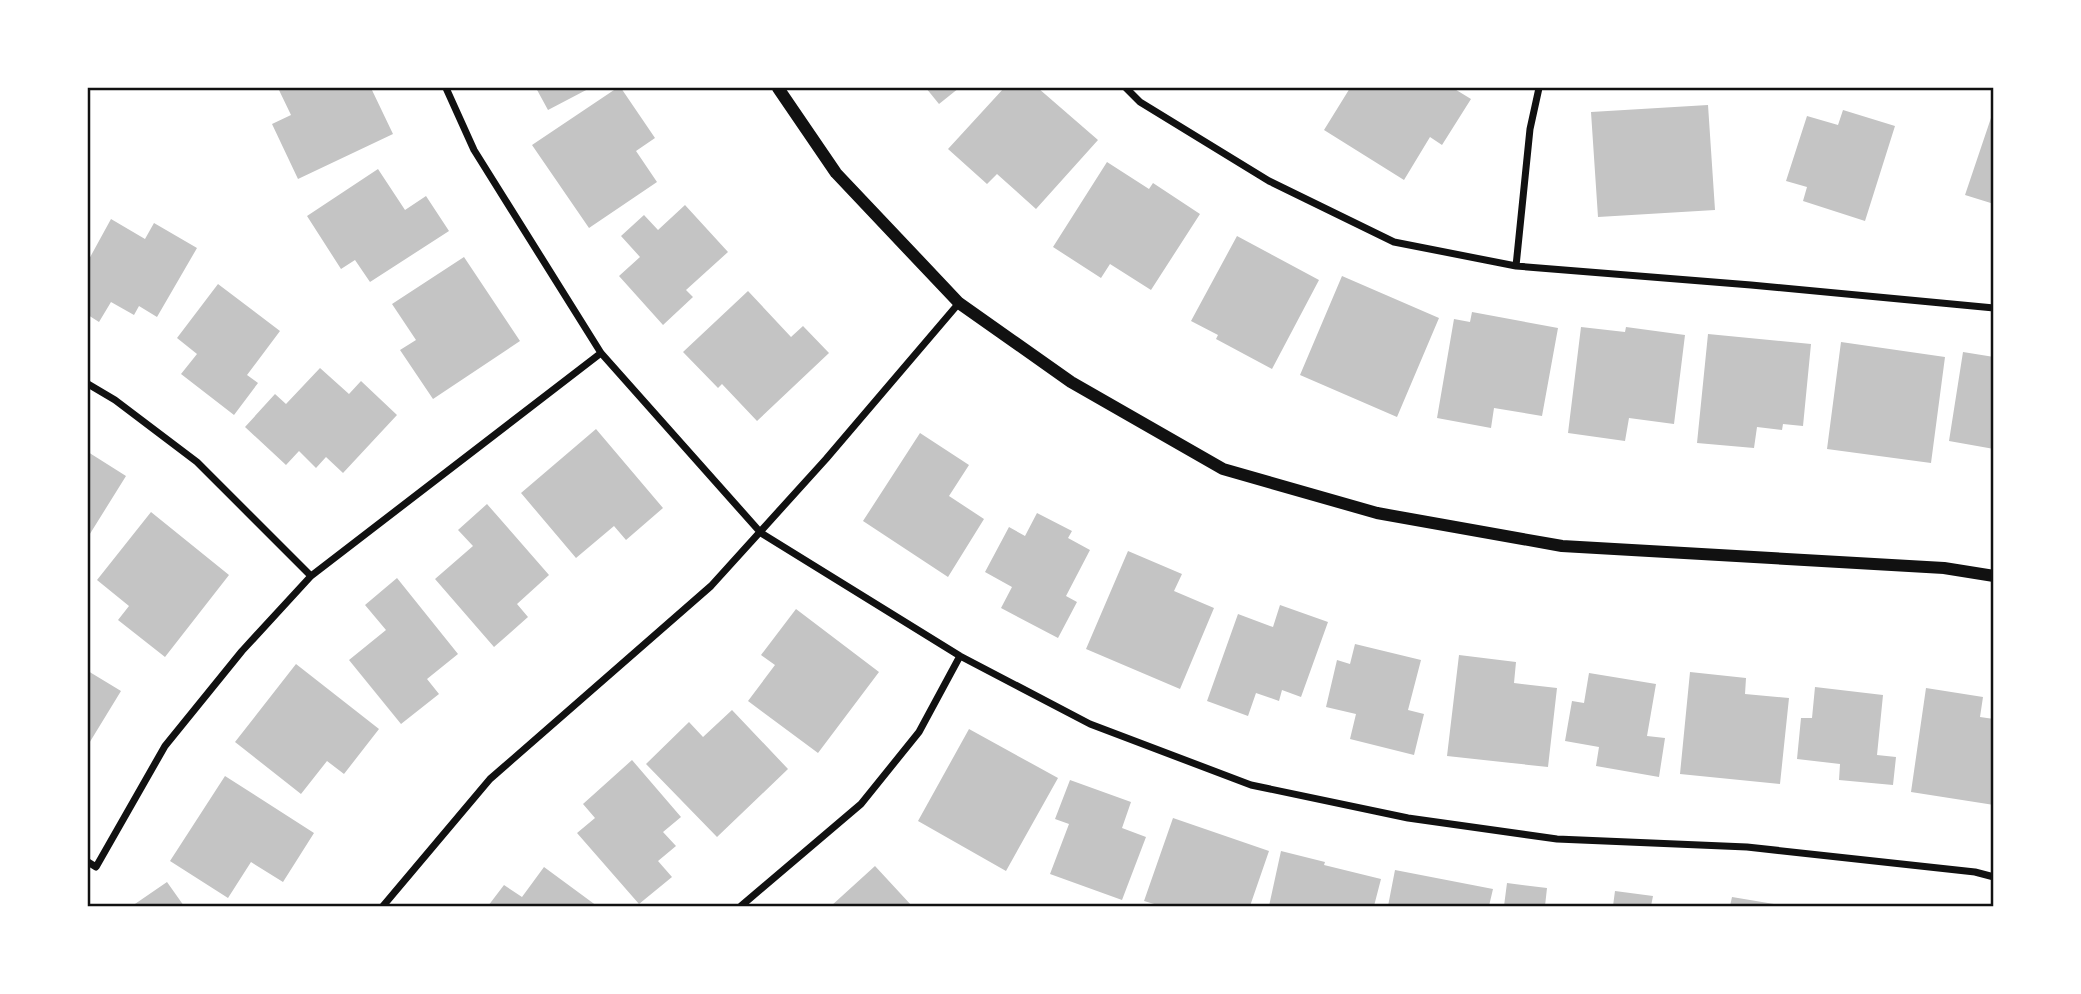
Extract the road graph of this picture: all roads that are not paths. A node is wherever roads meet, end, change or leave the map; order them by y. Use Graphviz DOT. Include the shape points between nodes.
graph roads {
  1 [pos="446,88"];
  2 [pos="778,88"];
  3 [pos="1126,88"];
  4 [pos="1539,88"];
  5 [pos="1516,266"];
  6 [pos="959,303"];
  7 [pos="1993,308"];
  8 [pos="601,352"];
  9 [pos="88,384"];
  10 [pos="761,533"];
  11 [pos="311,576"];
  12 [pos="1993,576"];
  13 [pos="960,656"];
  14 [pos="88,862"];
  15 [pos="1993,877"];
  16 [pos="383,906"];
  17 [pos="741,906"];
  1 -- 8 [label="street" via="474,150"];
  2 -- 6 [label="street" via="836,173"];
  3 -- 5 [label="street" via="1140,102 1269,181 1394,242"];
  4 -- 5 [label="street" via="1530,130"];
  5 -- 7 [label="street"];
  6 -- 10 [label="street"];
  6 -- 12 [label="street" via="1071,383 1223,469 1377,513 1562,546 1944,568"];
  8 -- 10 [label="street"];
  8 -- 11 [label="street"];
  9 -- 11 [label="street" via="197,462"];
  10 -- 13 [label="street"];
  10 -- 16 [label="street" via="711,586 491,779"];
  11 -- 14 [label="street" via="165,746 96,867"];
  13 -- 15 [label="street" via="1090,724 1264,788 1408,818 1556,839 1747,847"];
  13 -- 17 [label="street" via="919,732 861,804"];
}
